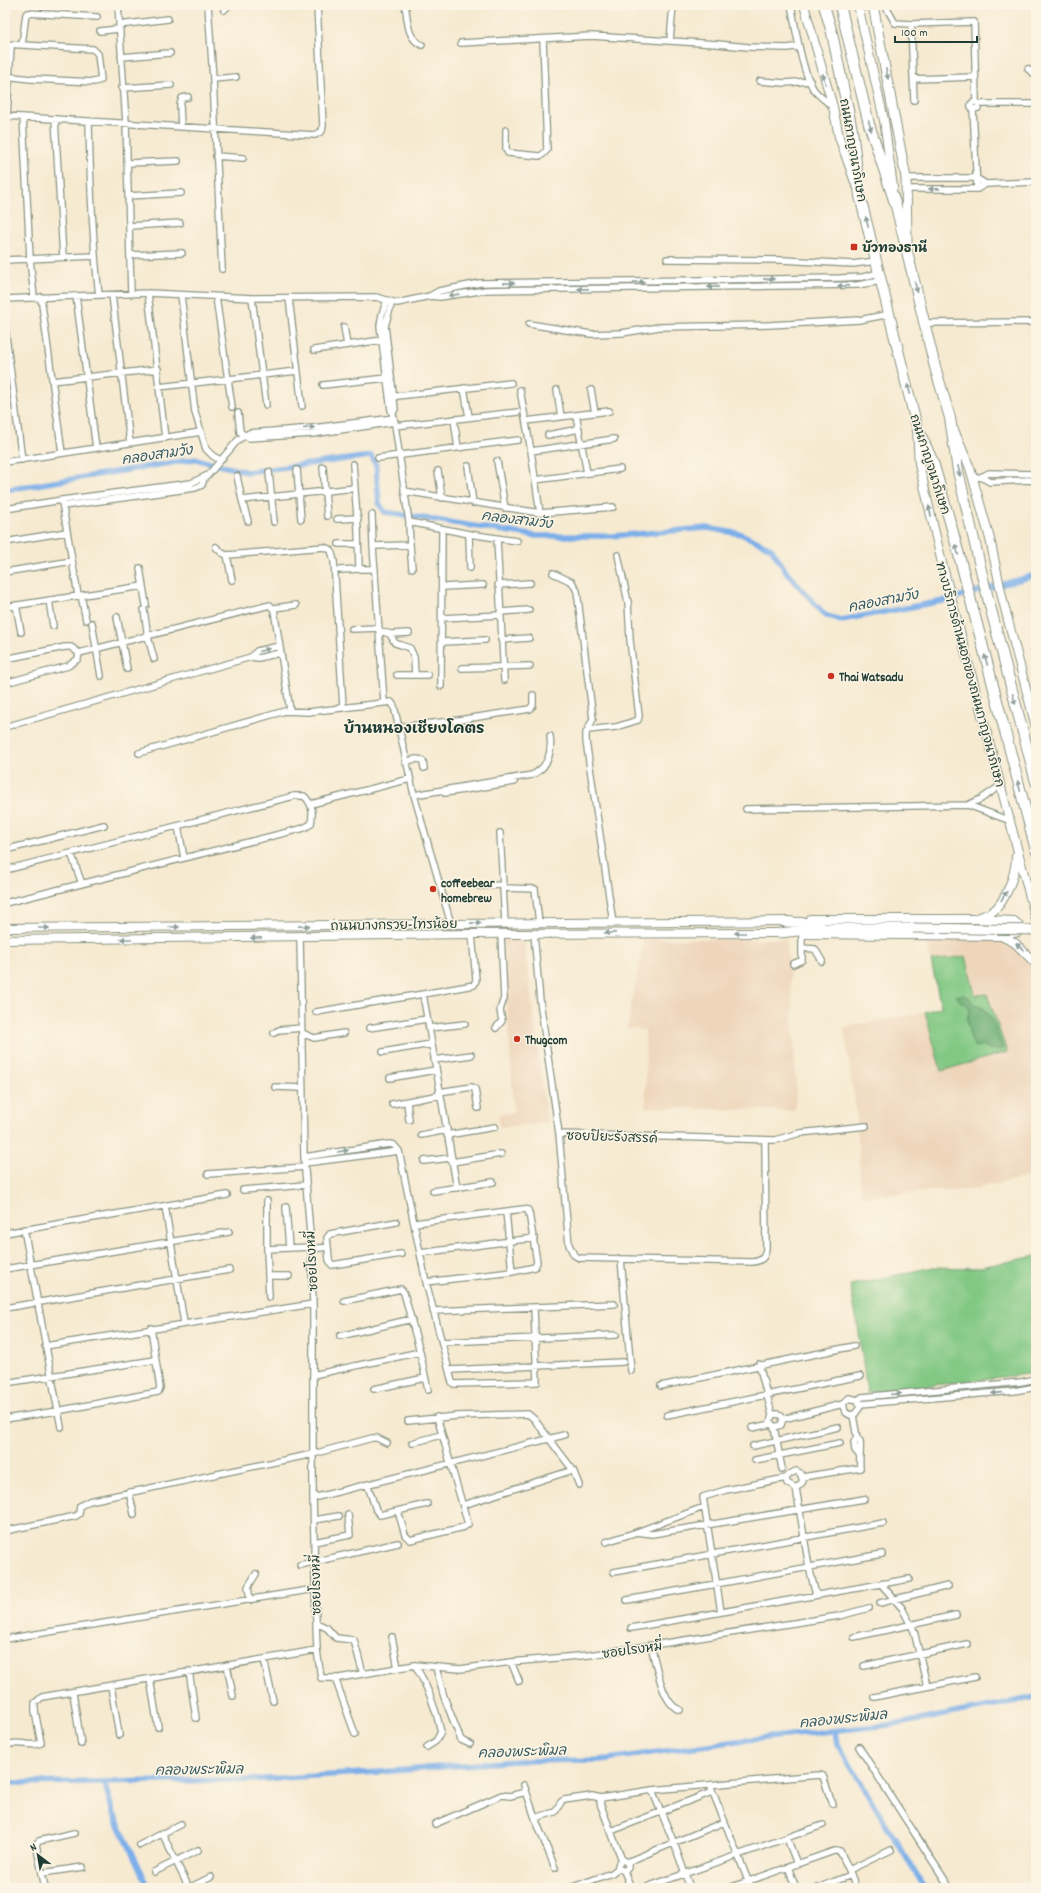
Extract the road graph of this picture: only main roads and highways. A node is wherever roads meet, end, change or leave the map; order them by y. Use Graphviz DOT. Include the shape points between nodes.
graph roads {
  1 [pos="804,5"];
  2 [pos="824,5"];
  3 [pos="840,5"];
  4 [pos="858,5"];
  5 [pos="873,5"];
  6 [pos="860,196"];
  7 [pos="896,206"];
  8 [pos="907,249"];
  9 [pos="950,418"];
  10 [pos="917,427"];
  11 [pos="1036,728"];
  12 [pos="1036,782"];
  13 [pos="1016,849"];
  14 [pos="1036,850"];
  15 [pos="974,919"];
  16 [pos="1036,920"];
  17 [pos="784,922"];
  18 [pos="914,926"];
  19 [pos="1036,926"];
  20 [pos="5,928"];
  21 [pos="1036,930"];
  22 [pos="779,933"];
  23 [pos="1000,936"];
  24 [pos="5,940"];
  25 [pos="1036,964"];
  6 -- 1 [label="main road, one-way" via="840,137"];
  2 -- 6 [label="highway, ถนนกาญจนาภิเษก" via="852,130"];
  3 -- 7 [label="highway, ถนนกาญจนาภิเษก, one-way" via="869,124"];
  4 -- 7 [label="main road" via="884,120"];
  5 -- 8 [label="main road, one-way" via="906,178"];
  10 -- 6 [label="highway, ถนนกาญจนาภิเษก, one-way"];
  7 -- 8 [label="highway, ถนนกาญจนาภิเษก"];
  8 -- 9 [label="highway, ถนนกาญจนาภิเษก, one-way"];
  9 -- 11 [label="main road" via="977,477 1003,601"];
  9 -- 12 [label="highway, ถนนกาญจนาภิเษก, one-way" via="958,471 984,583"];
  13 -- 10 [label="main road, ทางบริการด้านนอกของถนนกาญจนาภิเษก, one-way" via="919,464"];
  14 -- 10 [label="highway, ถนนกาญจนาภิเษก, one-way" via="933,462"];
  15 -- 13 [label="main road, one-way" via="992,912 1006,892 1014,874"];
  13 -- 16 [label="main road, ทางบริการด้านนอกของถนนกาญจนาภิเษก"];
  15 -- 17 [label="main road, ถนนบางกรวย-ไทรน้อย" via="820,918"];
  15 -- 23 [label="main road, ถนนบางกรวย-ไทรน้อย" via="1014,921 1020,926 1018,932"];
  17 -- 18 [label="main road"];
  20 -- 17 [label="main road, ถนนบางกรวย-ไทรน้อย, one-way"];
  18 -- 19 [label="main road"];
  18 -- 21 [label="main road, bridge"];
  18 -- 22 [label="main road" via="834,928"];
  22 -- 23 [label="main road, ถนนบางกรวย-ไทรน้อย"];
  22 -- 24 [label="main road, ถนนบางกรวย-ไทรน้อย, one-way"];
  25 -- 23 [label="main road, one-way" via="1015,943"];
}
